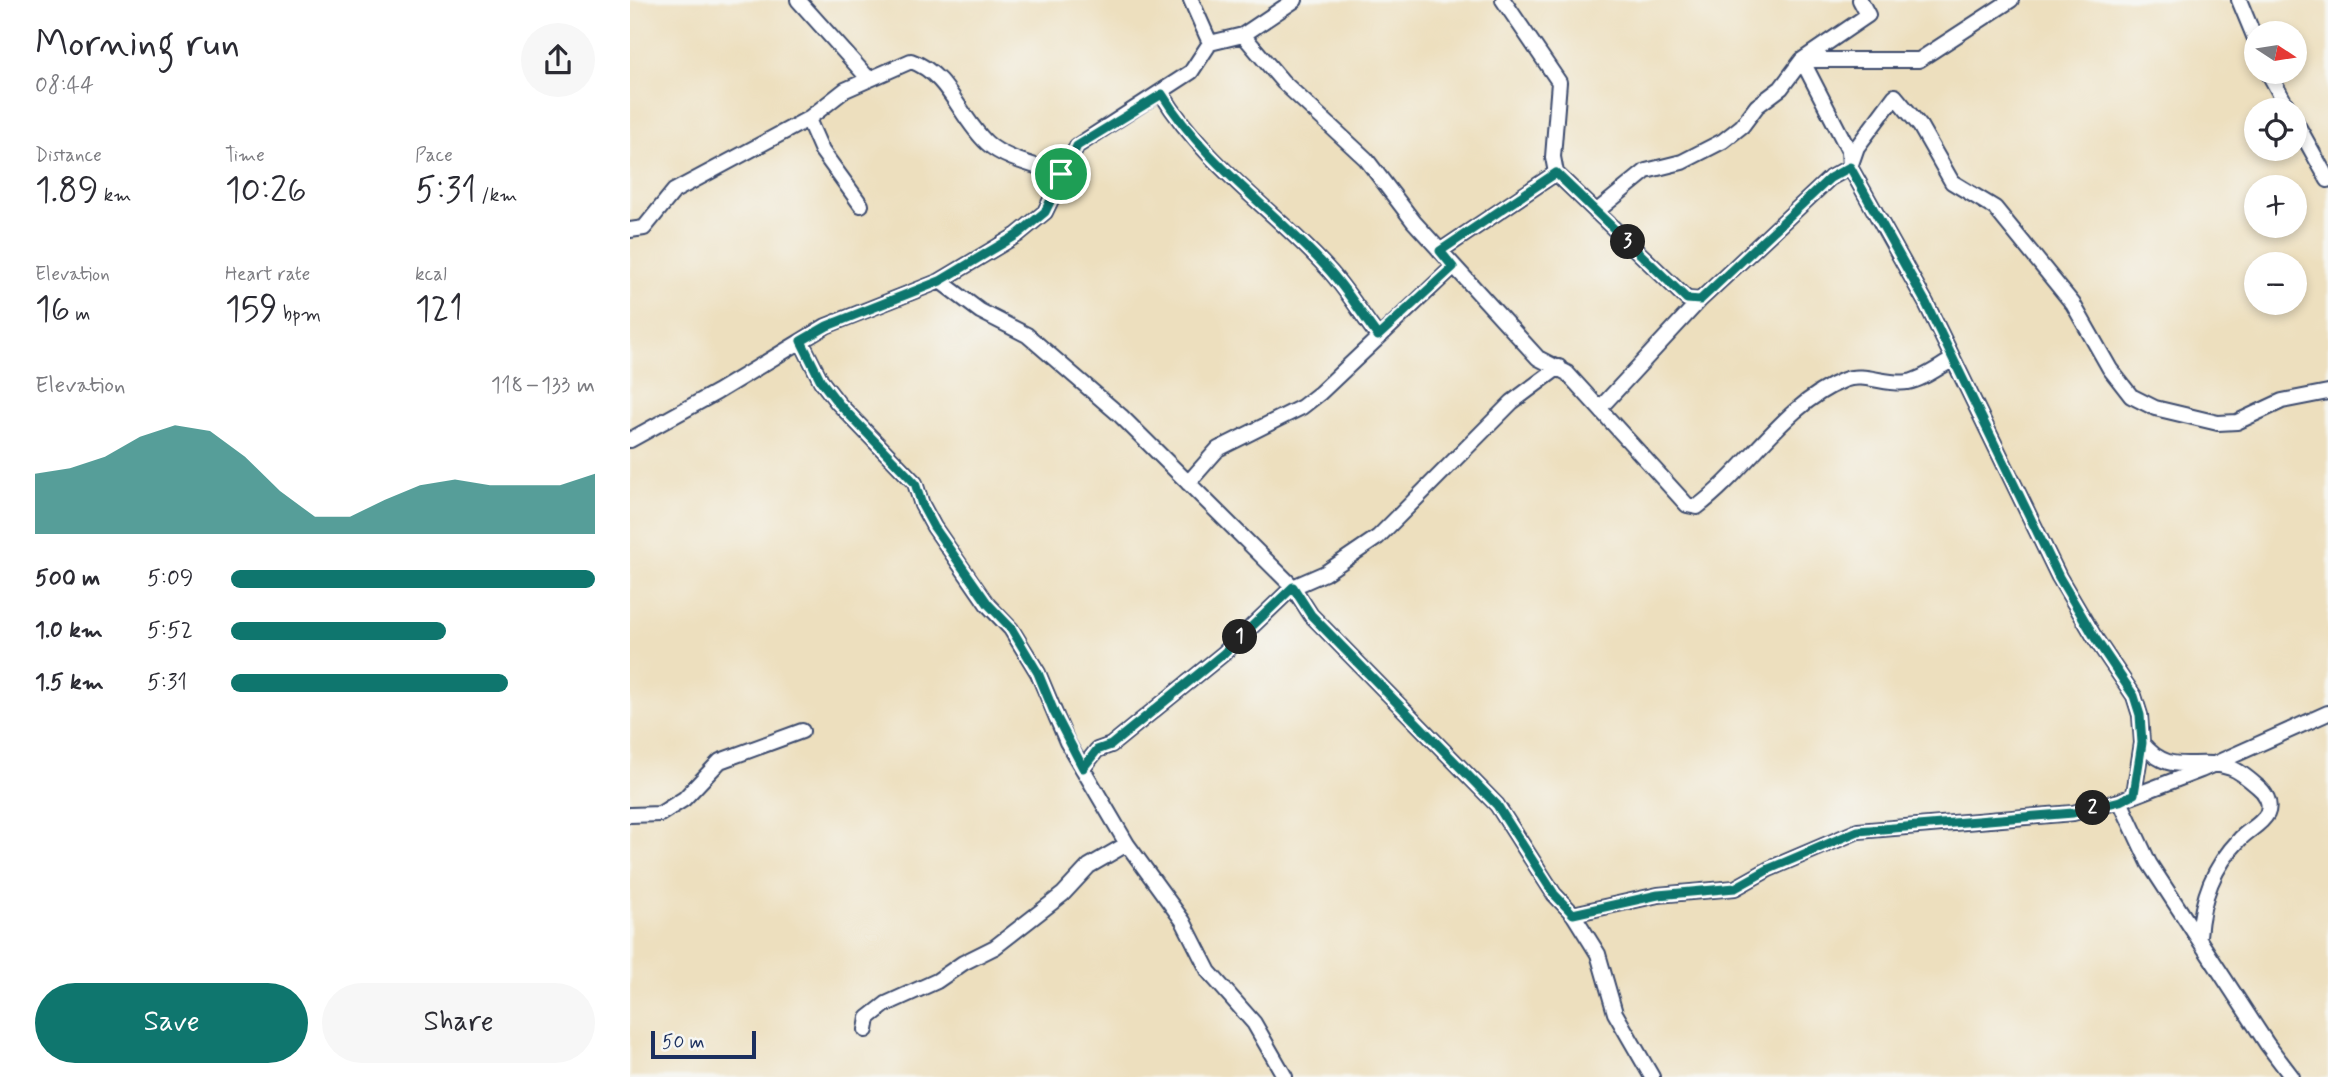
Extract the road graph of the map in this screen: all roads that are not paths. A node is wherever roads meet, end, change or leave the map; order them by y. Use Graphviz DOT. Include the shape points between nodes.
graph roads {
  1 [pos="798,0"];
  2 [pos="1191,0"];
  3 [pos="1295,0"];
  4 [pos="1503,0"];
  5 [pos="1860,0"];
  6 [pos="2011,0"];
  7 [pos="2239,0"];
  8 [pos="2248,21"];
  9 [pos="1243,35"];
  10 [pos="1210,43"];
  11 [pos="1802,60"];
  12 [pos="868,78"];
  13 [pos="1162,94"];
  14 [pos="807,119"];
  15 [pos="2307,142"];
  16 [pos="1850,167"];
  17 [pos="1556,173"];
  18 [pos="1061,174"];
  19 [pos="2328,180"];
  20 [pos="861,205"];
  21 [pos="1596,212"];
  22 [pos="630,230"];
  23 [pos="1440,251"];
  24 [pos="1453,267"];
  25 [pos="940,281"];
  26 [pos="1700,300"];
  27 [pos="1378,336"];
  28 [pos="801,341"];
  29 [pos="1952,360"];
  30 [pos="1559,367"];
  31 [pos="2328,392"];
  32 [pos="1601,407"];
  33 [pos="630,440"];
  34 [pos="1188,483"];
  35 [pos="1293,587"];
  36 [pos="2327,715"];
  37 [pos="802,731"];
  38 [pos="2142,743"];
  39 [pos="2214,764"];
  40 [pos="1083,768"];
  41 [pos="2134,794"];
  42 [pos="2120,801"];
  43 [pos="630,815"];
  44 [pos="1127,844"];
  45 [pos="1573,914"];
  46 [pos="2199,936"];
  47 [pos="866,1030"];
  48 [pos="1285,1077"];
  49 [pos="1652,1077"];
  50 [pos="2292,1077"];
  1 -- 12 [label="street"];
  2 -- 10 [label="street"];
  3 -- 9 [label="street"];
  4 -- 17 [label="street" via="1559,82 1553,157"];
  5 -- 11 [label="street" via="1868,15"];
  6 -- 11 [label="street" via="1919,60"];
  7 -- 8 [label="street"];
  9 -- 10 [label="street"];
  9 -- 23 [label="street" via="1283,82 1366,159"];
  10 -- 13 [label="street" via="1191,72"];
  11 -- 16 [label="street" via="1849,151"];
  11 -- 21 [label="street" via="1781,88 1723,141 1682,162 1646,171"];
  12 -- 14 [label="street"];
  12 -- 18 [label="street" via="911,61 926,66 989,145"];
  13 -- 18 [label="street" via="1077,146"];
  13 -- 27 [label="street" via="1216,165 1327,268"];
  14 -- 20 [label="street" via="822,151"];
  14 -- 22 [label="street" via="674,191 644,228"];
  15 -- 19 [label="street"];
  16 -- 26 [label="street" via="1830,178"];
  16 -- 29 [label="street" via="1926,303"];
  16 -- 31 [label="street" via="1857,147 1895,96 1920,126 1952,182 1996,208 2073,304 2131,396 2155,408 2194,419 2237,422 2282,401"];
  17 -- 21 [label="street"];
  17 -- 23 [label="street"];
  18 -- 25 [label="street" via="1045,212 1017,235"];
  21 -- 26 [label="street" via="1687,299"];
  23 -- 24 [label="street"];
  24 -- 27 [label="street"];
  24 -- 30 [label="street" via="1538,358"];
  25 -- 28 [label="street"];
  25 -- 34 [label="street" via="980,311 1027,335 1121,416"];
  26 -- 32 [label="street"];
  27 -- 34 [label="street" via="1354,364 1302,407 1217,449"];
  28 -- 33 [label="street"];
  28 -- 40 [label="street" via="838,403 915,483 934,527 988,604 1011,628"];
  29 -- 32 [label="street" via="1909,382 1845,379 1777,428 1697,507 1687,505 1673,491"];
  29 -- 38 [label="street" via="2059,577 2134,696"];
  30 -- 32 [label="street"];
  30 -- 35 [label="street" via="1512,402 1378,537 1325,573"];
  34 -- 35 [label="street"];
  35 -- 40 [label="street" via="1223,654 1111,745 1097,750"];
  35 -- 45 [label="street" via="1311,615 1497,805 1554,894"];
  36 -- 39 [label="street"];
  37 -- 43 [label="street" via="720,761 684,799 660,814"];
  38 -- 39 [label="street" via="2152,755 2172,764"];
  38 -- 41 [label="street"];
  39 -- 41 [label="street"];
  39 -- 46 [label="street" via="2231,768 2264,791 2268,812 2217,867 2207,890"];
  40 -- 44 [label="street"];
  41 -- 42 [label="street"];
  42 -- 45 [label="street" via="2073,813 1858,831 1735,888 1658,895"];
  42 -- 46 [label="street" via="2149,863"];
  44 -- 47 [label="street" via="1089,866 1063,894 995,947 886,1004 867,1018"];
  44 -- 48 [label="street" via="1183,921 1209,972 1254,1023"];
  45 -- 49 [label="street" via="1598,954 1615,1013"];
  46 -- 50 [label="street"];
}
